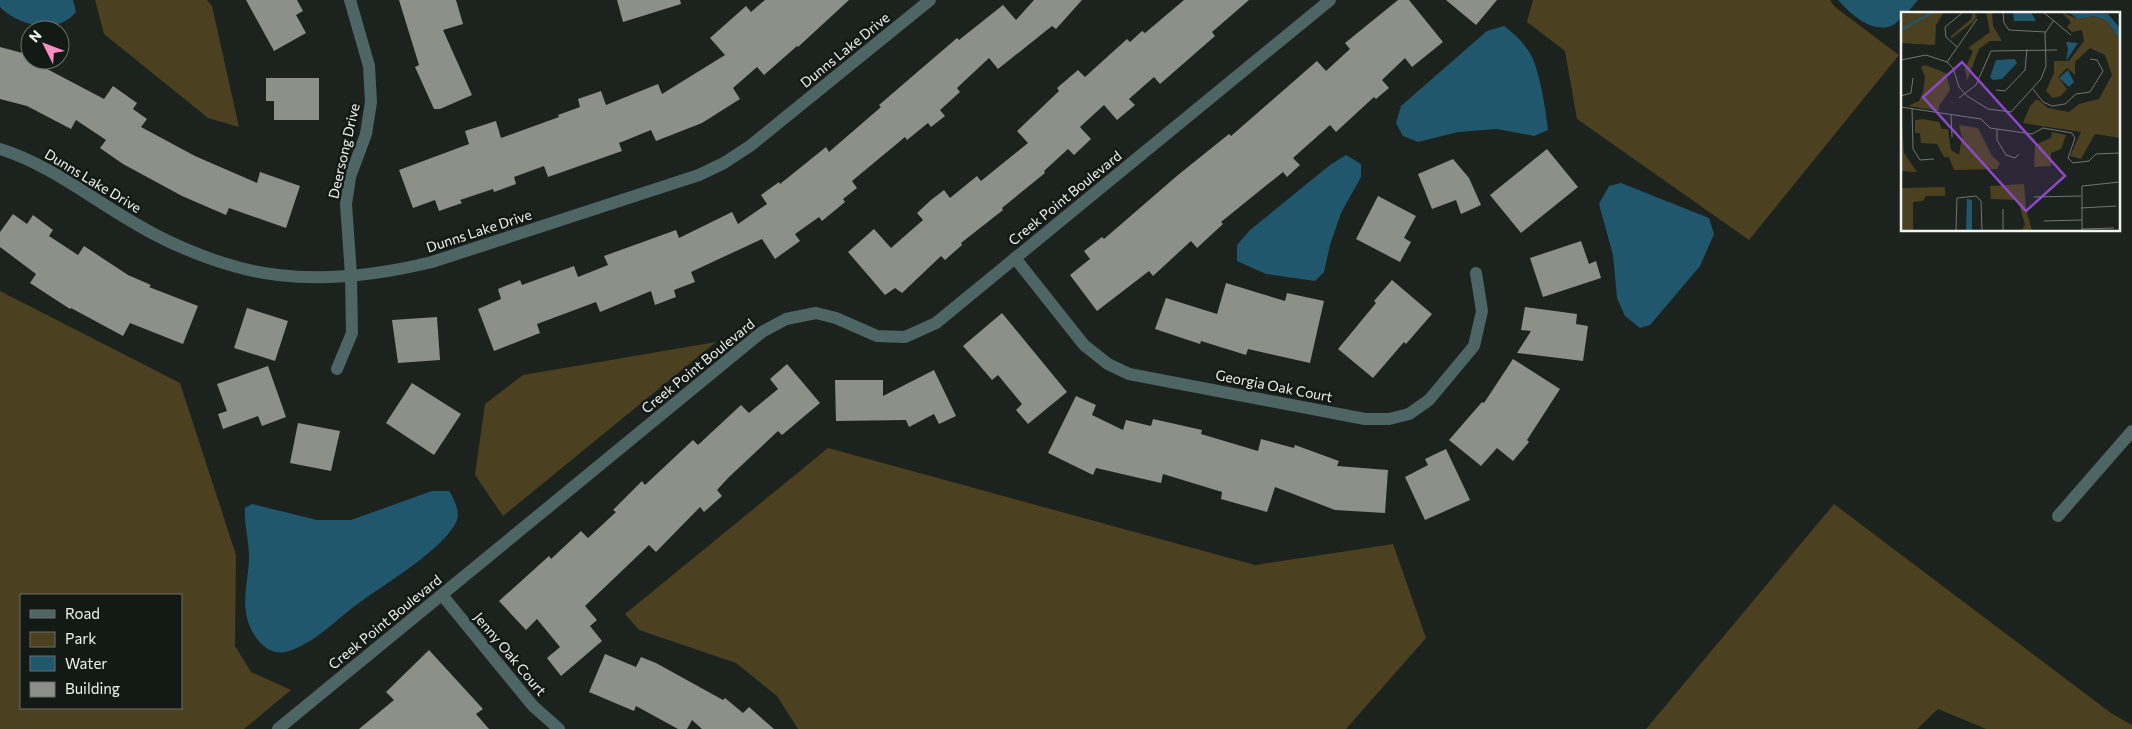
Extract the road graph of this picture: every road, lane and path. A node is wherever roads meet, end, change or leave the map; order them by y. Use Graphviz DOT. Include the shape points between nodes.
graph roads {
  1 [pos="350,0"];
  2 [pos="930,0"];
  3 [pos="1330,0"];
  4 [pos="0,149"];
  5 [pos="1015,258"];
  6 [pos="1476,273"];
  7 [pos="351,275"];
  8 [pos="337,369"];
  9 [pos="2132,431"];
  10 [pos="2058,516"];
  11 [pos="442,595"];
  12 [pos="278,729"];
  13 [pos="559,729"];
  1 -- 7 [label="street, Deersong Drive" via="370,66 371,102 366,134 350,177 346,204"];
  2 -- 7 [label="street, Dunns Lake Drive" via="750,146 699,175 432,262 396,271"];
  3 -- 5 [label="street, Creek Point Boulevard"];
  4 -- 7 [label="street, Dunns Lake Drive" via="39,165 138,226 174,244 231,265 277,275"];
  5 -- 6 [label="street, Georgia Oak Court" via="1084,345 1108,364 1129,374 1366,419 1389,419 1409,414 1429,400 1474,346 1482,311"];
  5 -- 11 [label="street, Creek Point Boulevard" via="936,323 905,337 877,336 816,313 786,319 762,332"];
  7 -- 8 [label="street, Deersong Drive" via="352,333"];
  9 -- 10 [label="street"];
  11 -- 12 [label="street, Creek Point Boulevard"];
  11 -- 13 [label="street, Jenny Oak Court" via="534,706"];
}
